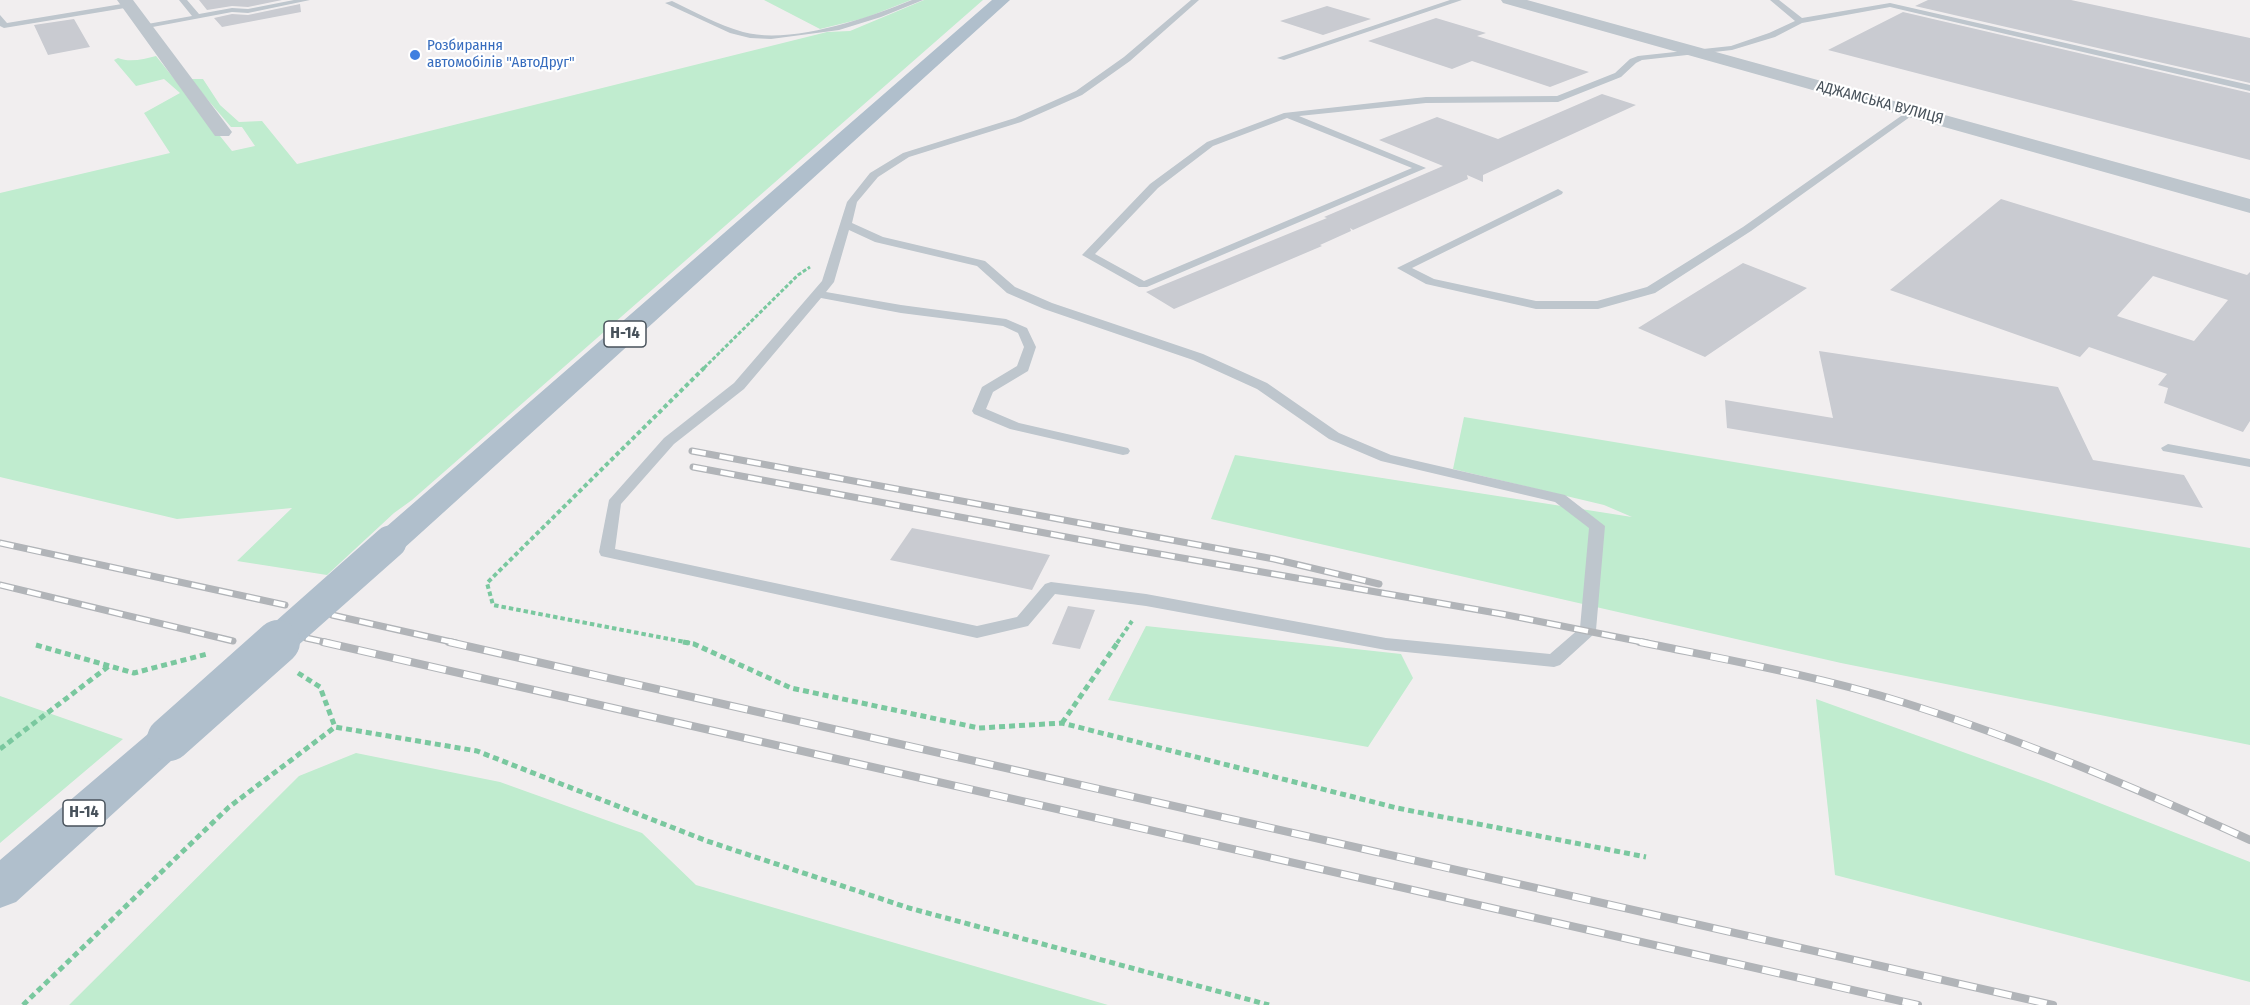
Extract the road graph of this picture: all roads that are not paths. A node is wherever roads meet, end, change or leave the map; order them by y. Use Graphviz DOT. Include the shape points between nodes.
graph roads {
  1 [pos="183,0"];
  2 [pos="306,0"];
  3 [pos="919,0"];
  4 [pos="1002,0"];
  5 [pos="1195,0"];
  6 [pos="1458,0"];
  7 [pos="1509,0"];
  8 [pos="1774,0"];
  9 [pos="127,2"];
  10 [pos="669,3"];
  11 [pos="0,17"];
  12 [pos="197,17"];
  13 [pos="1800,21"];
  14 [pos="145,27"];
  15 [pos="1698,53"];
  16 [pos="1281,58"];
  17 [pos="2250,88"];
  18 [pos="1911,112"];
  19 [pos="1287,116"];
  20 [pos="222,132"];
  21 [pos="1558,192"];
  22 [pos="2250,207"];
  23 [pos="846,224"];
  24 [pos="818,294"];
  25 [pos="2168,448"];
  26 [pos="1123,451"];
  27 [pos="2250,463"];
  28 [pos="0,888"];
  1 -- 12 [label="lane"];
  2 -- 12 [label="lane"];
  3 -- 10 [label="lane" via="871,20 824,30 748,36"];
  4 -- 28 [label="main road, Н-14, bridge"];
  5 -- 23 [label="lane" via="1127,59 1079,93 1018,120 906,154 874,176 852,202"];
  6 -- 16 [label="lane"];
  7 -- 15 [label="street, АДЖАМСЬКА ВУЛИЦЯ"];
  8 -- 13 [label="lane"];
  9 -- 11 [label="lane" via="4,26"];
  9 -- 14 [label="street"];
  12 -- 14 [label="lane"];
  13 -- 15 [label="lane" via="1732,48"];
  13 -- 17 [label="lane" via="1890,5"];
  14 -- 20 [label="street"];
  15 -- 18 [label="street, АДЖАМСЬКА ВУЛИЦЯ"];
  15 -- 19 [label="lane" via="1641,58 1618,75 1558,99 1426,100"];
  18 -- 21 [label="lane" via="1747,229 1651,290 1598,305 1536,305 1430,282 1403,268"];
  18 -- 22 [label="street, АДЖАМСЬКА ВУЛИЦЯ"];
  19 -- 19 [label="lane" via="1421,168 1143,285 1088,255 1154,186 1210,144"];
  23 -- 24 [label="lane" via="828,282"];
  23 -- 24 [label="lane" via="879,240 981,263 1011,290 1198,357 1262,386 1334,436 1386,458 1560,498 1597,526 1588,630 1554,661 1386,644 1146,600 1051,588 1022,622 976,632 607,552 614,503 669,441 739,386"];
  24 -- 26 [label="lane" via="1006,323 1023,331 1030,347 1023,368 987,390 979,411 1015,426"];
  25 -- 27 [label="lane"];
}
